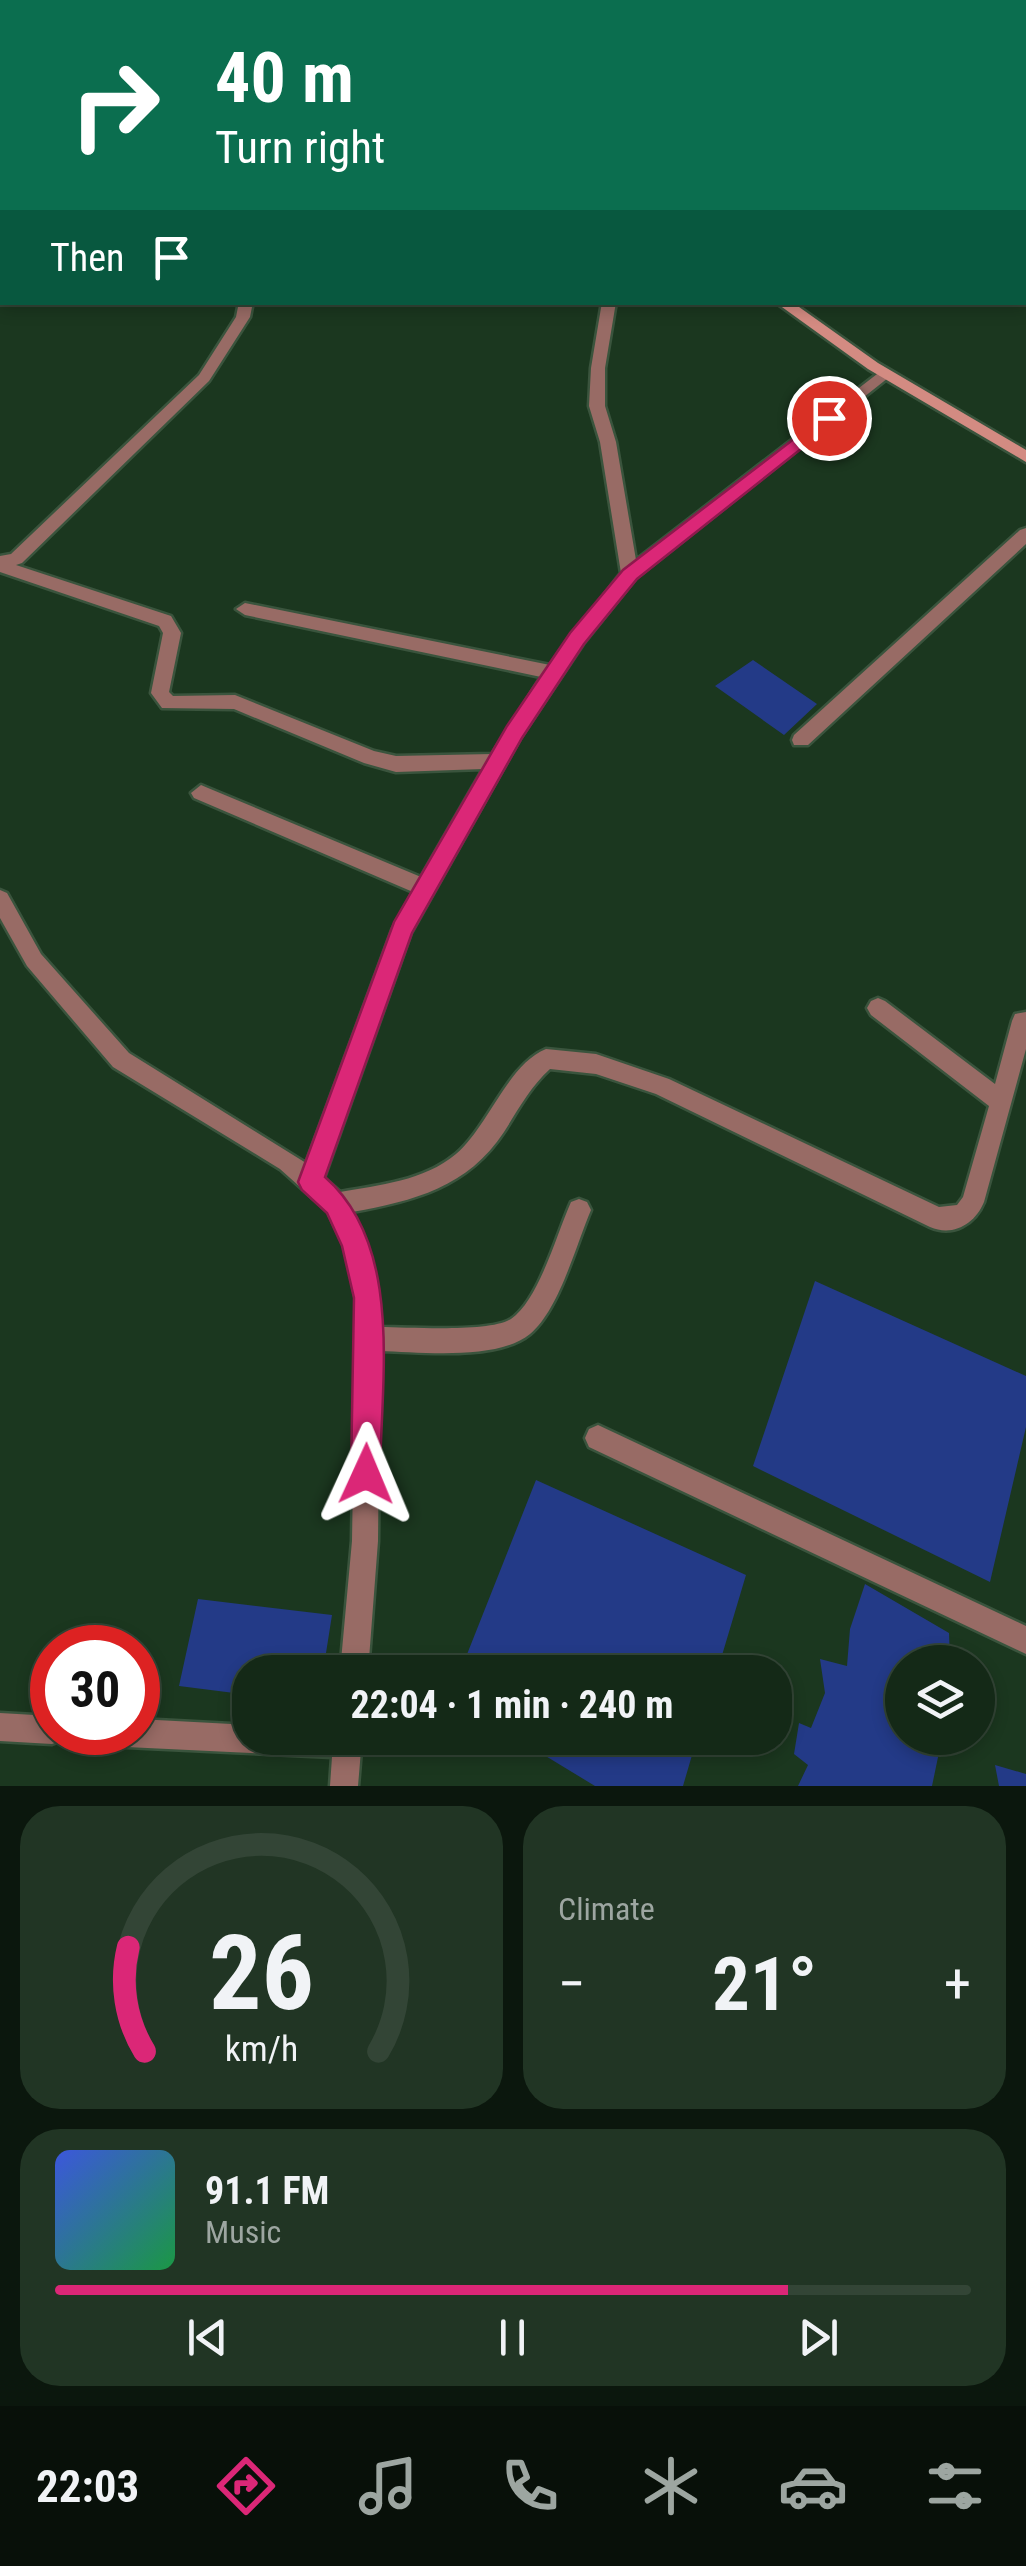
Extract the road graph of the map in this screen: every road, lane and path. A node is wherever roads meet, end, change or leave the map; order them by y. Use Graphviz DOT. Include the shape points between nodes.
graph roads {
  1 [pos="245,305"];
  2 [pos="608,305"];
  3 [pos="786,305"];
  4 [pos="886,374"];
  5 [pos="1026,457"];
  6 [pos="1026,534"];
  7 [pos="0,564"];
  8 [pos="630,574"];
  9 [pos="245,610"];
  10 [pos="554,673"];
  11 [pos="801,740"];
  12 [pos="499,761"];
  13 [pos="201,793"];
  14 [pos="426,888"];
  15 [pos="0,899"];
  16 [pos="878,1008"];
  17 [pos="1023,1021"];
  18 [pos="1001,1102"];
  19 [pos="311,1182"];
  20 [pos="336,1204"];
  21 [pos="579,1210"];
  22 [pos="367,1339"];
  23 [pos="598,1438"];
  24 [pos="1026,1640"];
  25 [pos="355,1655"];
  26 [pos="0,1727"];
  27 [pos="30,1729"];
  28 [pos="160,1734"];
  29 [pos="232,1737"];
  30 [pos="347,1755"];
  31 [pos="344,1786"];
  1 -- 7 [label="street" via="204,378 16,559"];
  2 -- 8 [label="street" via="597,406"];
  3 -- 4 [label="main road"];
  4 -- 5 [label="main road"];
  4 -- 8 [label="street"];
  6 -- 11 [label="street"];
  7 -- 12 [label="street" via="165,621 172,633 160,692 168,702 236,702 396,764"];
  8 -- 10 [label="street"];
  9 -- 10 [label="street"];
  10 -- 12 [label="street"];
  12 -- 14 [label="street"];
  13 -- 14 [label="street"];
  14 -- 19 [label="street" via="402,930"];
  15 -- 19 [label="street" via="34,960 121,1060 288,1161"];
  16 -- 18 [label="street"];
  17 -- 18 [label="street"];
  18 -- 20 [label="street" via="973,1202 964,1215 938,1220 661,1086 596,1064 546,1059 456,1172 429,1186"];
  19 -- 20 [label="street"];
  20 -- 22 [label="street" via="355,1244 368,1298"];
  21 -- 22 [label="street" via="534,1310 519,1328 494,1336"];
  22 -- 25 [label="street" via="365,1541"];
  23 -- 24 [label="street"];
  26 -- 27 [label="street"];
  28 -- 29 [label="street"];
  30 -- 31 [label="street"];
}
